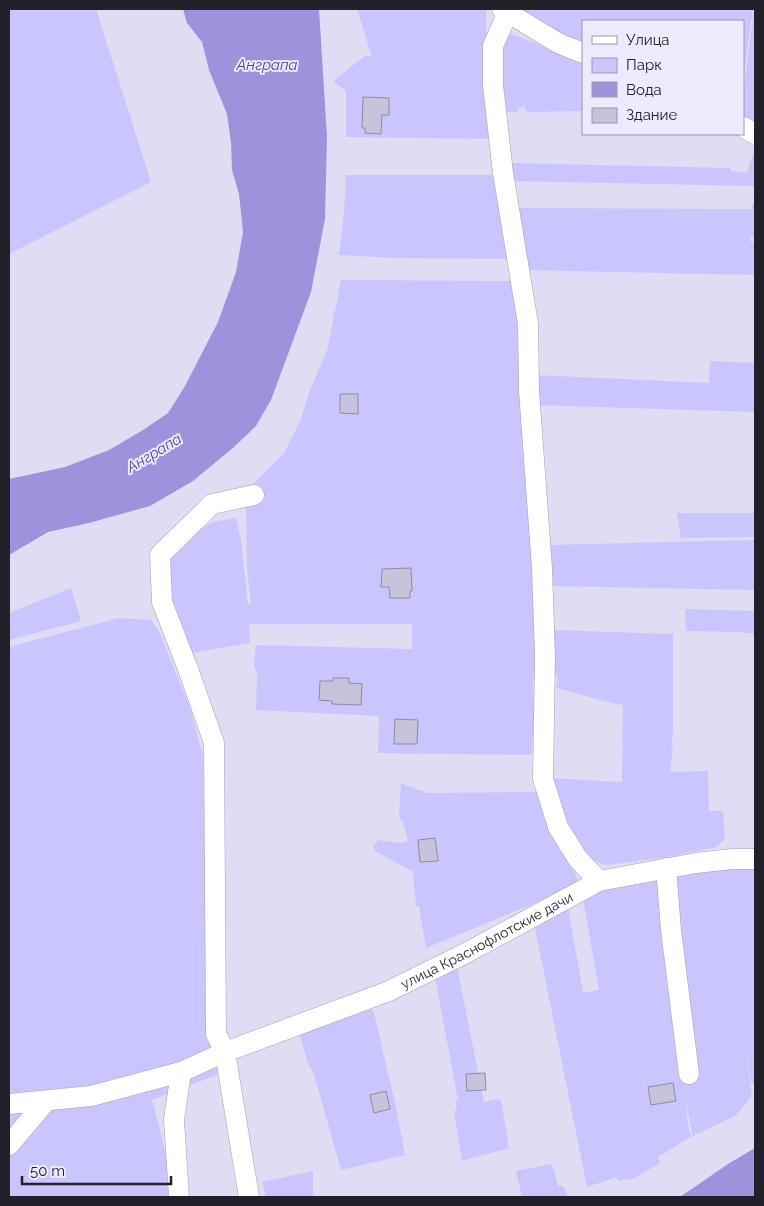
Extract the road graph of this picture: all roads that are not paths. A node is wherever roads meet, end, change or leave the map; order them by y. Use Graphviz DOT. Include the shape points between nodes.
graph roads {
  1 [pos="505,10"];
  2 [pos="582,53"];
  3 [pos="744,128"];
  4 [pos="755,134"];
  5 [pos="254,495"];
  6 [pos="755,860"];
  7 [pos="666,868"];
  8 [pos="599,881"];
  9 [pos="226,1052"];
  10 [pos="181,1072"];
  11 [pos="689,1074"];
  12 [pos="46,1100"];
  13 [pos="9,1104"];
  14 [pos="9,1145"];
  15 [pos="179,1197"];
  16 [pos="248,1197"];
  1 -- 2 [label="street" via="558,43"];
  1 -- 8 [label="street" via="493,46 493,85 503,173 528,324 529,391 543,578 543,779 558,827 578,859"];
  3 -- 4 [label="street"];
  5 -- 9 [label="street" via="212,504 160,555 162,602 214,743 216,1034"];
  6 -- 7 [label="street, улица Краснофлотские дачи" via="732,859"];
  7 -- 8 [label="street, улица Краснофлотские дачи"];
  7 -- 11 [label="street"];
  8 -- 9 [label="street, улица Краснофлотские дачи" via="389,991"];
  9 -- 10 [label="street, улица Краснофлотские дачи"];
  9 -- 16 [label="street"];
  10 -- 12 [label="street, улица Краснофлотские дачи" via="91,1096"];
  10 -- 15 [label="street" via="174,1120"];
  12 -- 13 [label="street, улица Краснофлотские дачи"];
  12 -- 14 [label="street"];
}
